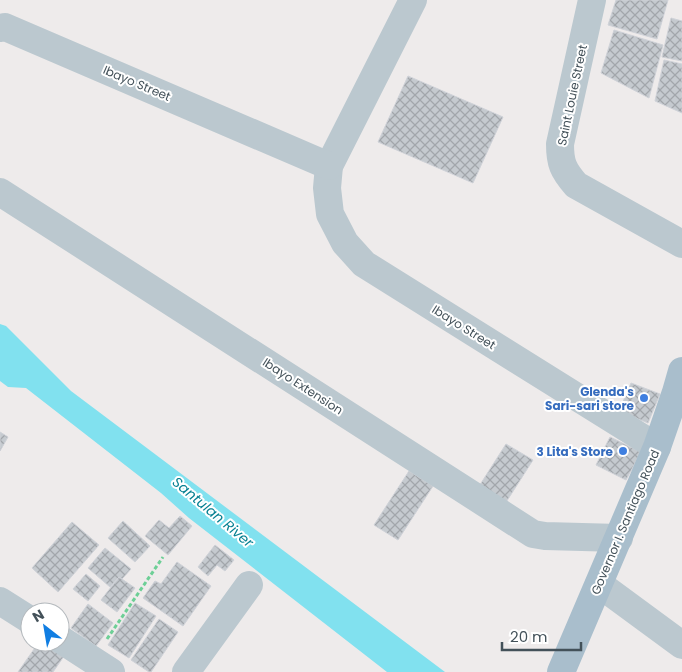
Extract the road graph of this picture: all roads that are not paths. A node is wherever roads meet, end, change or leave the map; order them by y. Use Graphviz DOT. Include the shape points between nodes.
graph roads {
  1 [pos="413,0"];
  2 [pos="592,0"];
  3 [pos="0,28"];
  4 [pos="329,166"];
  5 [pos="0,192"];
  6 [pos="682,244"];
  7 [pos="680,386"];
  8 [pos="657,448"];
  9 [pos="619,538"];
  10 [pos="599,584"];
  11 [pos="249,585"];
  12 [pos="0,600"];
  13 [pos="20,613"];
  14 [pos="70,645"];
  15 [pos="682,645"];
  16 [pos="102,666"];
  17 [pos="186,672"];
  18 [pos="561,672"];
  1 -- 4 [label="street, Ibayo Street"];
  2 -- 6 [label="street, Saint Louie Street" via="560,144 563,167 576,185"];
  3 -- 4 [label="street, Ibayo Street" via="5,27"];
  4 -- 8 [label="street, Ibayo Street" via="330,214 345,243 364,264"];
  5 -- 9 [label="street, Ibayo Extension" via="533,534"];
  7 -- 8 [label="main road, Governor I. Santiago Road"];
  8 -- 9 [label="main road, Governor I. Santiago Road"];
  9 -- 10 [label="main road, Governor I. Santiago Road"];
  10 -- 15 [label="street"];
  10 -- 18 [label="main road, Governor I. Santiago Road"];
  11 -- 17 [label="street"];
  12 -- 13 [label="street"];
  14 -- 16 [label="street"];
}
